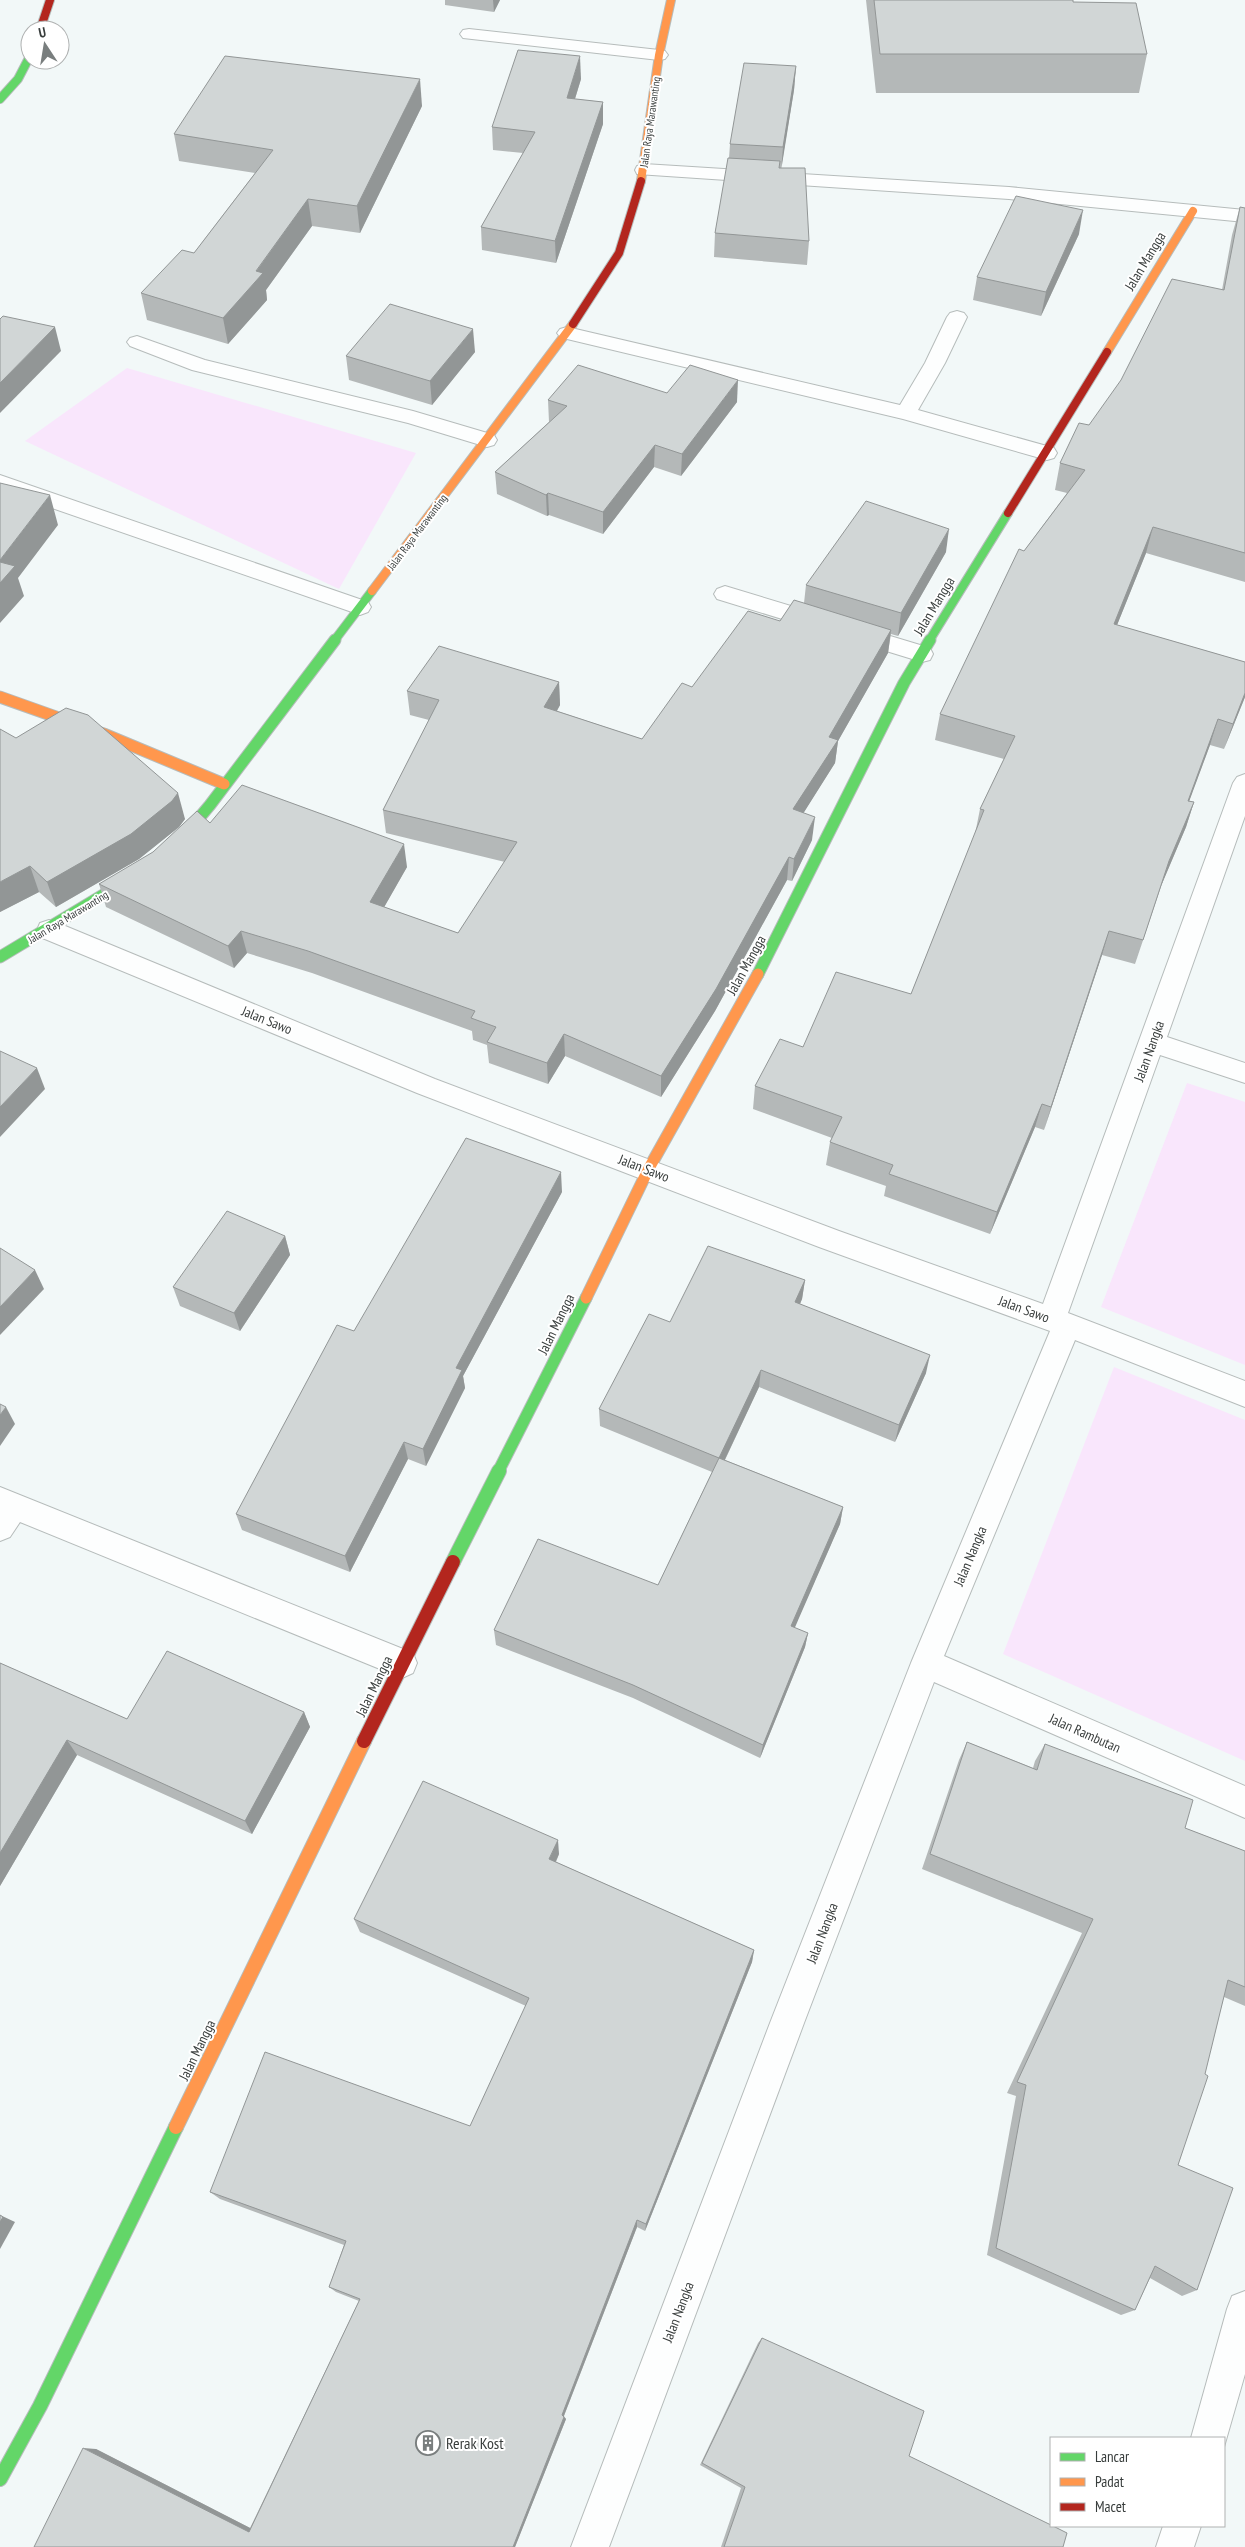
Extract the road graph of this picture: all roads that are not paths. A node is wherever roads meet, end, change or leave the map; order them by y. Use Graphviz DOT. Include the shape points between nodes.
graph roads {
  1 [pos="50,0"];
  2 [pos="671,0"];
  3 [pos="43,20"];
  4 [pos="469,34"];
  5 [pos="659,55"];
  6 [pos="24,70"];
  7 [pos="0,99"];
  8 [pos="644,170"];
  9 [pos="1193,211"];
  10 [pos="1245,216"];
  11 [pos="957,317"];
  12 [pos="568,333"];
  13 [pos="137,342"];
  14 [pos="906,413"];
  15 [pos="487,440"];
  16 [pos="1047,453"];
  17 [pos="0,482"];
  18 [pos="725,594"];
  19 [pos="360,607"];
  20 [pos="922,654"];
  21 [pos="0,698"];
  22 [pos="1245,783"];
  23 [pos="224,784"];
  24 [pos="172,850"];
  25 [pos="140,872"];
  26 [pos="49,930"];
  27 [pos="0,957"];
  28 [pos="1152,1042"];
  29 [pos="1245,1073"];
  30 [pos="648,1170"];
  31 [pos="1059,1322"];
  32 [pos="1245,1394"];
  33 [pos="5,1511"];
  34 [pos="402,1663"];
  35 [pos="926,1663"];
  36 [pos="1245,1802"];
  37 [pos="1245,2309"];
  38 [pos="1209,2437"];
  39 [pos="0,2479"];
  40 [pos="1182,2527"];
  41 [pos="590,2547"];
  42 [pos="1175,2547"];
  1 -- 3 [label="street"];
  2 -- 5 [label="street, Jalan Raya Marawanting"];
  4 -- 5 [label="street"];
  5 -- 8 [label="street, Jalan Raya Marawanting"];
  6 -- 7 [label="street"];
  8 -- 9 [label="street" via="1009,193"];
  8 -- 12 [label="street, Jalan Raya Marawanting" via="619,253"];
  9 -- 10 [label="street"];
  9 -- 16 [label="street, Jalan Mangga"];
  11 -- 14 [label="street"];
  12 -- 14 [label="street"];
  12 -- 15 [label="street, Jalan Raya Marawanting"];
  13 -- 15 [label="street" via="199,365 414,418"];
  14 -- 16 [label="street"];
  15 -- 19 [label="street, Jalan Raya Marawanting"];
  16 -- 20 [label="street, Jalan Mangga"];
  17 -- 19 [label="street"];
  18 -- 20 [label="street"];
  19 -- 23 [label="street, Jalan Raya Marawanting"];
  20 -- 30 [label="street, Jalan Mangga" via="904,683 778,938"];
  21 -- 23 [label="street" via="104,734"];
  22 -- 28 [label="street, Jalan Nangka"];
  23 -- 24 [label="street, Jalan Raya Marawanting" via="188,834"];
  25 -- 26 [label="street, Jalan Raya Marawanting"];
  26 -- 27 [label="street, Jalan Raya Marawanting"];
  26 -- 30 [label="street, Jalan Sawo" via="426,1086"];
  28 -- 29 [label="street"];
  28 -- 31 [label="street, Jalan Nangka"];
  30 -- 31 [label="street, Jalan Sawo" via="829,1240"];
  30 -- 34 [label="street, Jalan Mangga" via="567,1338"];
  31 -- 32 [label="street, Jalan Sawo"];
  31 -- 35 [label="street, Jalan Nangka"];
  33 -- 34 [label="street"];
  34 -- 39 [label="street, Jalan Mangga" via="49,2389"];
  35 -- 36 [label="street, Jalan Rambutan"];
  35 -- 41 [label="street, Jalan Nangka"];
  37 -- 38 [label="street"];
  40 -- 42 [label="street"];
}
